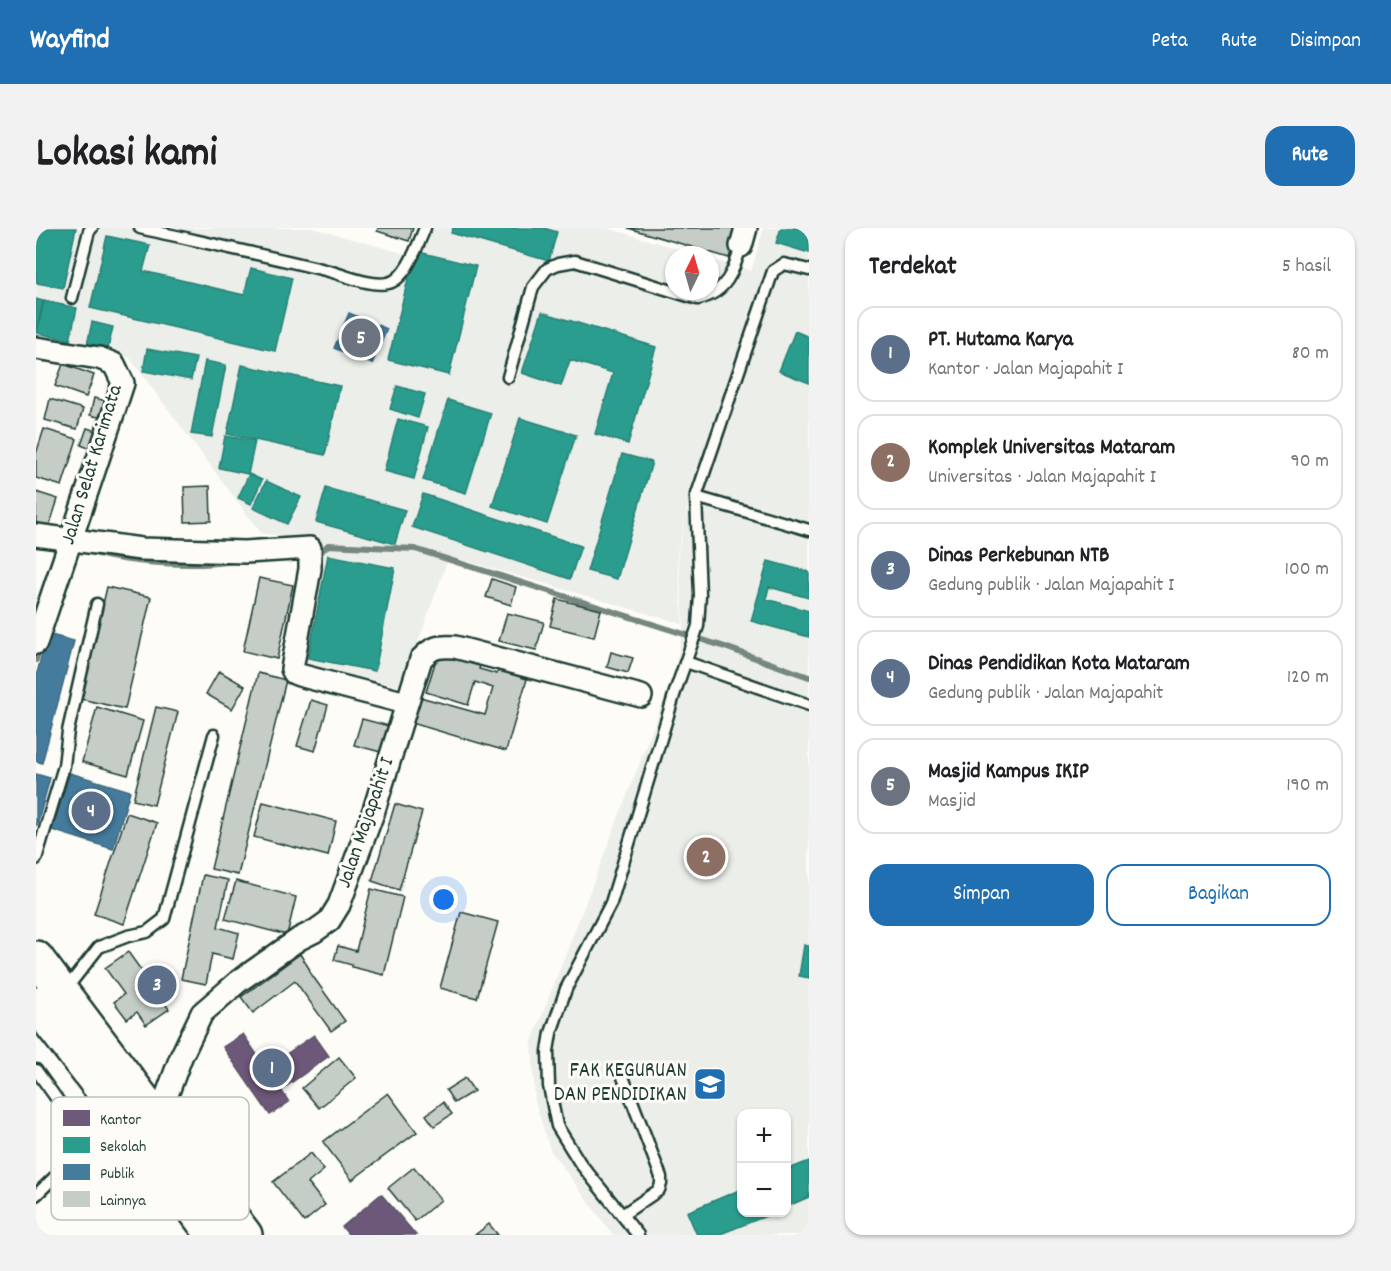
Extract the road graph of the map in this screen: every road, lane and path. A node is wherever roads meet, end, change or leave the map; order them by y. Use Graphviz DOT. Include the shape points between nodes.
graph roads {
  1 [pos="92,228"];
  2 [pos="141,228"];
  3 [pos="426,228"];
  4 [pos="744,237"];
  5 [pos="809,270"];
  6 [pos="72,298"];
  7 [pos="36,348"];
  8 [pos="508,377"];
  9 [pos="696,497"];
  10 [pos="809,530"];
  11 [pos="36,535"];
  12 [pos="70,540"];
  13 [pos="97,604"];
  14 [pos="36,643"];
  15 [pos="686,662"];
  16 [pos="641,696"];
  17 [pos="406,703"];
  18 [pos="809,705"];
  19 [pos="214,735"];
  20 [pos="36,859"];
  21 [pos="36,958"];
  22 [pos="49,999"];
  23 [pos="38,1077"];
  24 [pos="623,1077"];
  25 [pos="53,1097"];
  26 [pos="120,1097"];
  27 [pos="157,1097"];
  28 [pos="51,1180"];
  29 [pos="36,1194"];
  30 [pos="622,1215"];
  31 [pos="203,1220"];
  32 [pos="231,1220"];
  33 [pos="213,1235"];
  34 [pos="245,1235"];
  35 [pos="638,1235"];
  1 -- 6 [label="lane"];
  2 -- 3 [label="lane" via="367,282 387,283 398,279"];
  4 -- 8 [label="lane" via="734,269 723,287 698,299 575,261 547,269 533,287"];
  5 -- 9 [label="lane" via="784,264 773,271"];
  7 -- 12 [label="street, Jalan Selat Karimata" via="114,364 123,383"];
  9 -- 10 [label="lane"];
  9 -- 15 [label="lane" via="700,595 698,626"];
  11 -- 12 [label="street"];
  12 -- 14 [label="street, Jalan Selat Karimata"];
  12 -- 17 [label="street" via="141,549 245,552 310,548 291,669"];
  13 -- 20 [label="lane" via="68,731 64,766"];
  15 -- 18 [label="lane"];
  15 -- 30 [label="lane" via="611,903 566,989 549,1051 549,1086 557,1126 580,1163"];
  16 -- 17 [label="street, Jalan Majapahit I" via="465,649 440,646 430,649 421,659"];
  17 -- 27 [label="street, Jalan Majapahit I" via="374,810 339,905 329,921 239,981 202,1013"];
  19 -- 22 [label="lane" via="164,919 147,932 99,946"];
  21 -- 22 [label="main road"];
  22 -- 26 [label="main road"];
  23 -- 25 [label="lane"];
  24 -- 30 [label="lane" via="661,1184 659,1190"];
  28 -- 29 [label="lane"];
  30 -- 35 [label="lane"];
  31 -- 33 [label="main road"];
  32 -- 34 [label="main road"];
}
